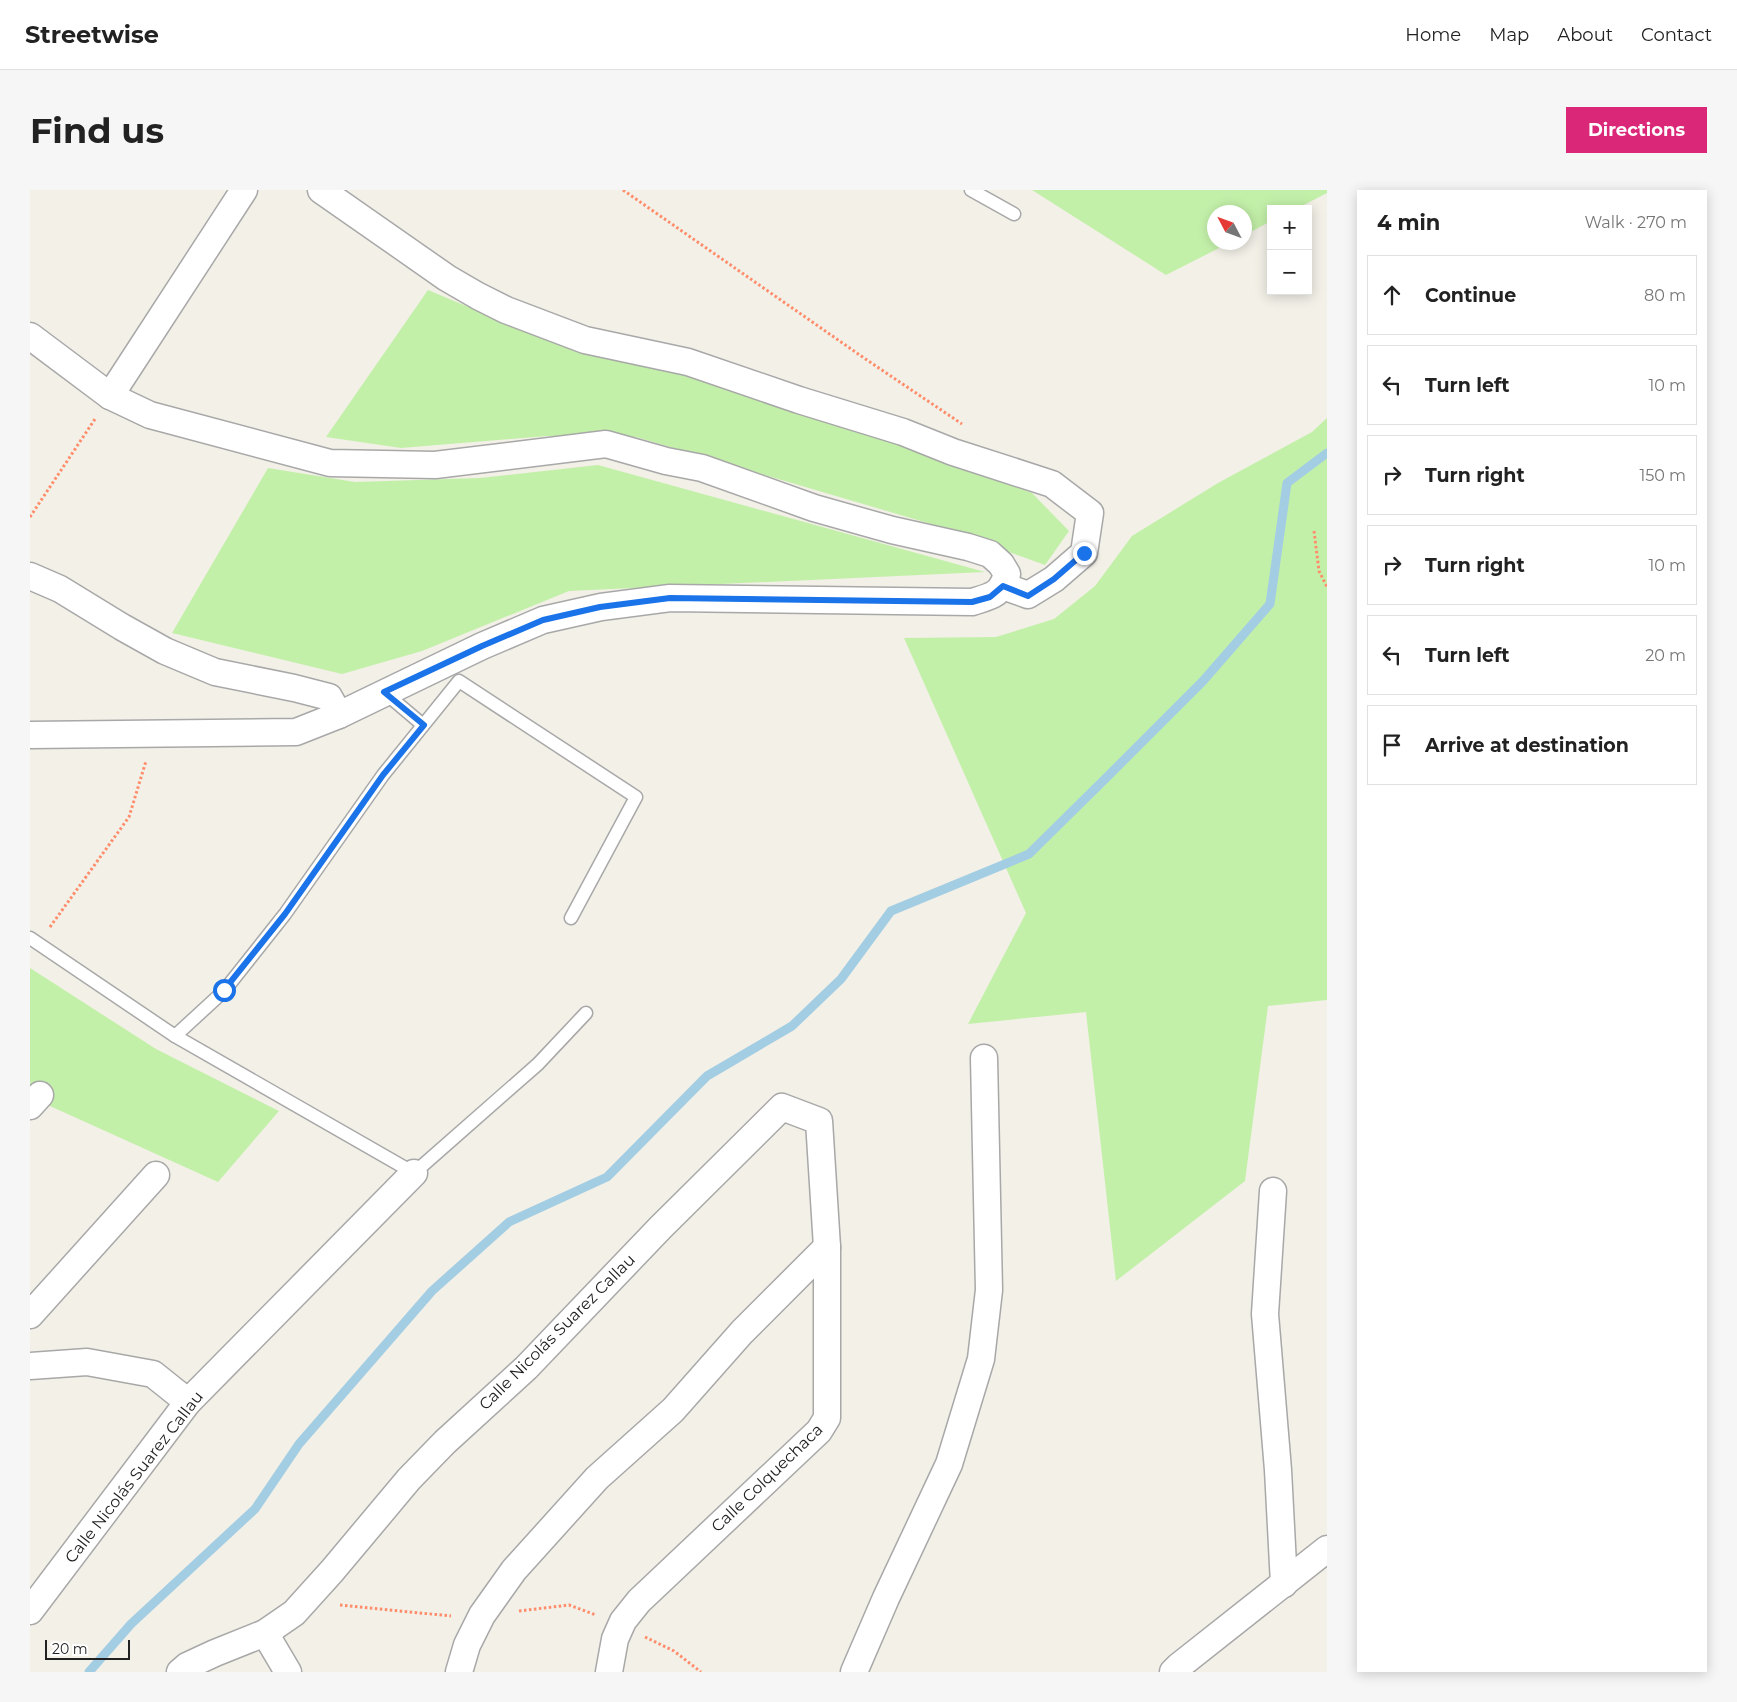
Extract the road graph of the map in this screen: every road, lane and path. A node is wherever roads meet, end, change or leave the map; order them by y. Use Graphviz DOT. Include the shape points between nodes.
graph roads {
  1 [pos="244,190"];
  2 [pos="322,190"];
  3 [pos="623,190"];
  4 [pos="971,190"];
  5 [pos="1014,214"];
  6 [pos="30,336"];
  7 [pos="110,396"];
  8 [pos="970,429"];
  9 [pos="30,516"];
  10 [pos="1314,531"];
  11 [pos="30,576"];
  12 [pos="1003,586"];
  13 [pos="1327,587"];
  14 [pos="384,692"];
  15 [pos="339,715"];
  16 [pos="424,725"];
  17 [pos="155,734"];
  18 [pos="30,735"];
  19 [pos="571,918"];
  20 [pos="34,941"];
  21 [pos="586,1013"];
  22 [pos="175,1036"];
  23 [pos="984,1058"];
  24 [pos="414,1173"];
  25 [pos="156,1175"];
  26 [pos="1273,1191"];
  27 [pos="827,1247"];
  28 [pos="30,1315"];
  29 [pos="30,1366"];
  30 [pos="188,1402"];
  31 [pos="1327,1549"];
  32 [pos="1284,1584"];
  33 [pos="30,1611"];
  34 [pos="265,1633"];
  35 [pos="180,1672"];
  36 [pos="288,1672"];
  37 [pos="459,1672"];
  38 [pos="609,1672"];
  39 [pos="854,1672"];
  40 [pos="1173,1672"];
  1 -- 7 [label="street"];
  2 -- 12 [label="street" via="447,278 506,310 585,340 688,362 1052,484 1090,513 1084,553 1054,579 1028,596"];
  3 -- 8 [label="path"];
  4 -- 5 [label="lane"];
  6 -- 7 [label="street"];
  7 -- 9 [label="path"];
  7 -- 12 [label="street" via="150,415 330,463 435,466 606,444 702,468 814,508 990,554 1008,574"];
  10 -- 13 [label="path" via="1319,571"];
  11 -- 15 [label="street" via="60,589 165,651 215,672 329,697"];
  12 -- 14 [label="street" via="990,597 972,602 670,598 600,607 543,620"];
  14 -- 15 [label="street"];
  14 -- 16 [label="lane"];
  15 -- 17 [label="street" via="296,732"];
  16 -- 19 [label="lane" via="459,681 636,797"];
  16 -- 22 [label="lane" via="383,775 285,914 224,990"];
  17 -- 18 [label="street"];
  17 -- 20 [label="path" via="129,817"];
  20 -- 22 [label="lane"];
  21 -- 24 [label="lane, Calle Nicolás Suarez Callau" via="538,1064"];
  22 -- 24 [label="lane"];
  23 -- 39 [label="street" via="989,1290 981,1359 949,1464"];
  24 -- 30 [label="street, Calle Nicolás Suarez Callau"];
  25 -- 28 [label="street"];
  26 -- 32 [label="street" via="1264,1314"];
  27 -- 34 [label="street, Calle Nicolás Suarez Callau" via="819,1121 782,1106 526,1368 409,1479 294,1613"];
  27 -- 37 [label="street" via="742,1332 674,1410 597,1478 514,1570 482,1615 467,1645"];
  27 -- 38 [label="street, Calle Colquechaca" via="827,1418 819,1431 638,1601 615,1639"];
  29 -- 30 [label="street" via="87,1362 153,1374"];
  30 -- 33 [label="street, Calle Nicolás Suarez Callau"];
  31 -- 32 [label="street"];
  32 -- 40 [label="street"];
  34 -- 35 [label="street, Calle Nicolás Suarez Callau" via="208,1656"];
  34 -- 36 [label="street"];
}
